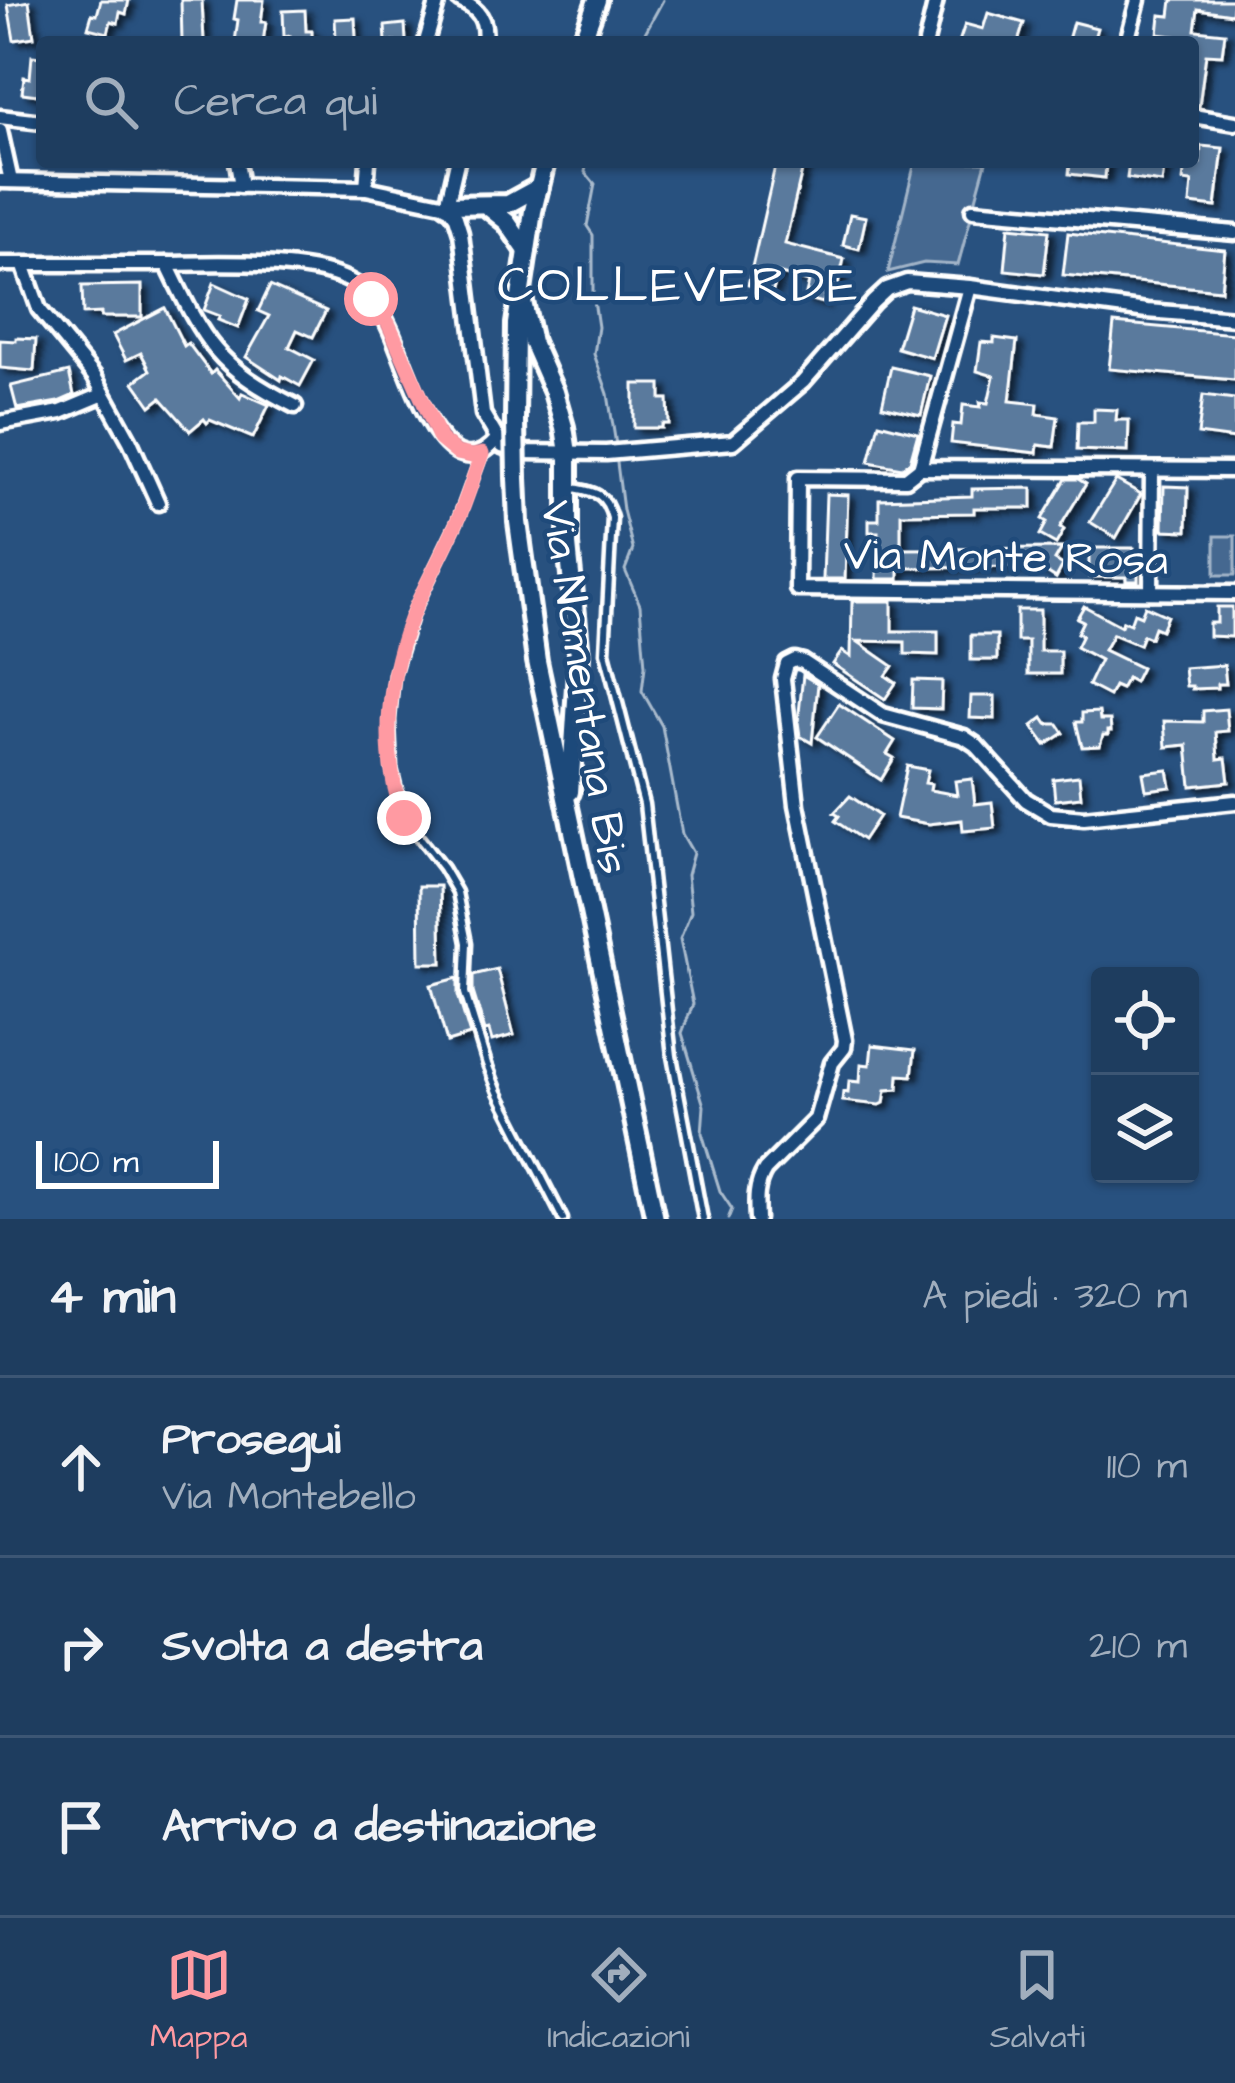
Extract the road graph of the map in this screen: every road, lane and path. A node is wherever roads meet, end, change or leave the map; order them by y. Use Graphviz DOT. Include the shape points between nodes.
graph roads {
  1 [pos="438,0"];
  2 [pos="459,0"];
  3 [pos="596,0"];
  4 [pos="936,0"];
  5 [pos="1138,0"];
  6 [pos="428,36"];
  7 [pos="484,36"];
  8 [pos="584,36"];
  9 [pos="927,36"];
  10 [pos="1129,36"];
  11 [pos="0,117"];
  12 [pos="1199,117"];
  13 [pos="36,121"];
  14 [pos="1235,123"];
  15 [pos="0,130"];
  16 [pos="238,168"];
  17 [pos="368,168"];
  18 [pos="456,168"];
  19 [pos="544,168"];
  20 [pos="5,181"];
  21 [pos="241,186"];
  22 [pos="539,187"];
  23 [pos="366,188"];
  24 [pos="447,205"];
  25 [pos="487,206"];
  26 [pos="973,210"];
  27 [pos="1235,233"];
  28 [pos="527,251"];
  29 [pos="0,264"];
  30 [pos="23,264"];
  31 [pos="167,264"];
  32 [pos="970,286"];
  33 [pos="521,293"];
  34 [pos="1235,318"];
  35 [pos="104,394"];
  36 [pos="295,406"];
  37 [pos="0,423"];
  38 [pos="497,439"];
  39 [pos="568,453"];
  40 [pos="482,454"];
  41 [pos="920,468"];
  42 [pos="1152,470"];
  43 [pos="1235,470"];
  44 [pos="568,486"];
  45 [pos="158,503"];
  46 [pos="1151,592"];
  47 [pos="1235,593"];
  48 [pos="1235,802"];
  49 [pos="568,817"];
  50 [pos="563,1219"];
  51 [pos="655,1219"];
  52 [pos="703,1219"];
  53 [pos="757,1219"];
  1 -- 6 [label="street"];
  2 -- 7 [label="street" via="483,19"];
  3 -- 8 [label="main road"];
  4 -- 9 [label="street"];
  5 -- 10 [label="street"];
  11 -- 13 [label="street"];
  12 -- 14 [label="street"];
  15 -- 20 [label="street"];
  16 -- 21 [label="street"];
  17 -- 23 [label="street"];
  18 -- 24 [label="street"];
  19 -- 22 [label="main road, Via Nomentana Bis"];
  20 -- 21 [label="street"];
  21 -- 23 [label="street"];
  22 -- 25 [label="main road"];
  22 -- 28 [label="main road, Via Nomentana Bis"];
  23 -- 24 [label="street"];
  24 -- 25 [label="main road"];
  24 -- 38 [label="street" via="461,233 478,394"];
  25 -- 28 [label="main road"];
  26 -- 27 [label="street"];
  28 -- 33 [label="main road, Via Nomentana Bis"];
  29 -- 30 [label="street"];
  30 -- 31 [label="street"];
  30 -- 35 [label="street" via="39,310"];
  31 -- 36 [label="street" via="210,345 244,379"];
  31 -- 40 [label="street" via="296,268 357,285 388,323 440,439 457,453"];
  32 -- 34 [label="street"];
  32 -- 39 [label="street" via="918,281 887,290 803,382 733,442"];
  32 -- 41 [label="street"];
  33 -- 39 [label="main road"];
  33 -- 49 [label="main road, Via Nomentana Bis, bridge" via="518,522"];
  35 -- 37 [label="street" via="69,410"];
  35 -- 45 [label="street"];
  38 -- 39 [label="street" via="520,452"];
  38 -- 40 [label="street"];
  39 -- 44 [label="main road"];
  40 -- 50 [label="lane" via="412,613 394,675 392,768 404,818 457,892 465,993 487,1064"];
  41 -- 42 [label="street"];
  41 -- 46 [label="street, Via Monte Rosa" via="906,479 798,478 797,589"];
  42 -- 43 [label="street"];
  42 -- 46 [label="street"];
  44 -- 49 [label="main road" via="579,687"];
  44 -- 52 [label="lane" via="596,493 612,518 605,652 644,804 672,1056"];
  46 -- 47 [label="street, Via Monte Rosa"];
  48 -- 53 [label="street" via="1051,815 964,737 883,715 803,662 790,662 783,679 797,805 845,1040 816,1119 759,1180"];
  49 -- 51 [label="main road, Via Nomentana Bis"];
}
